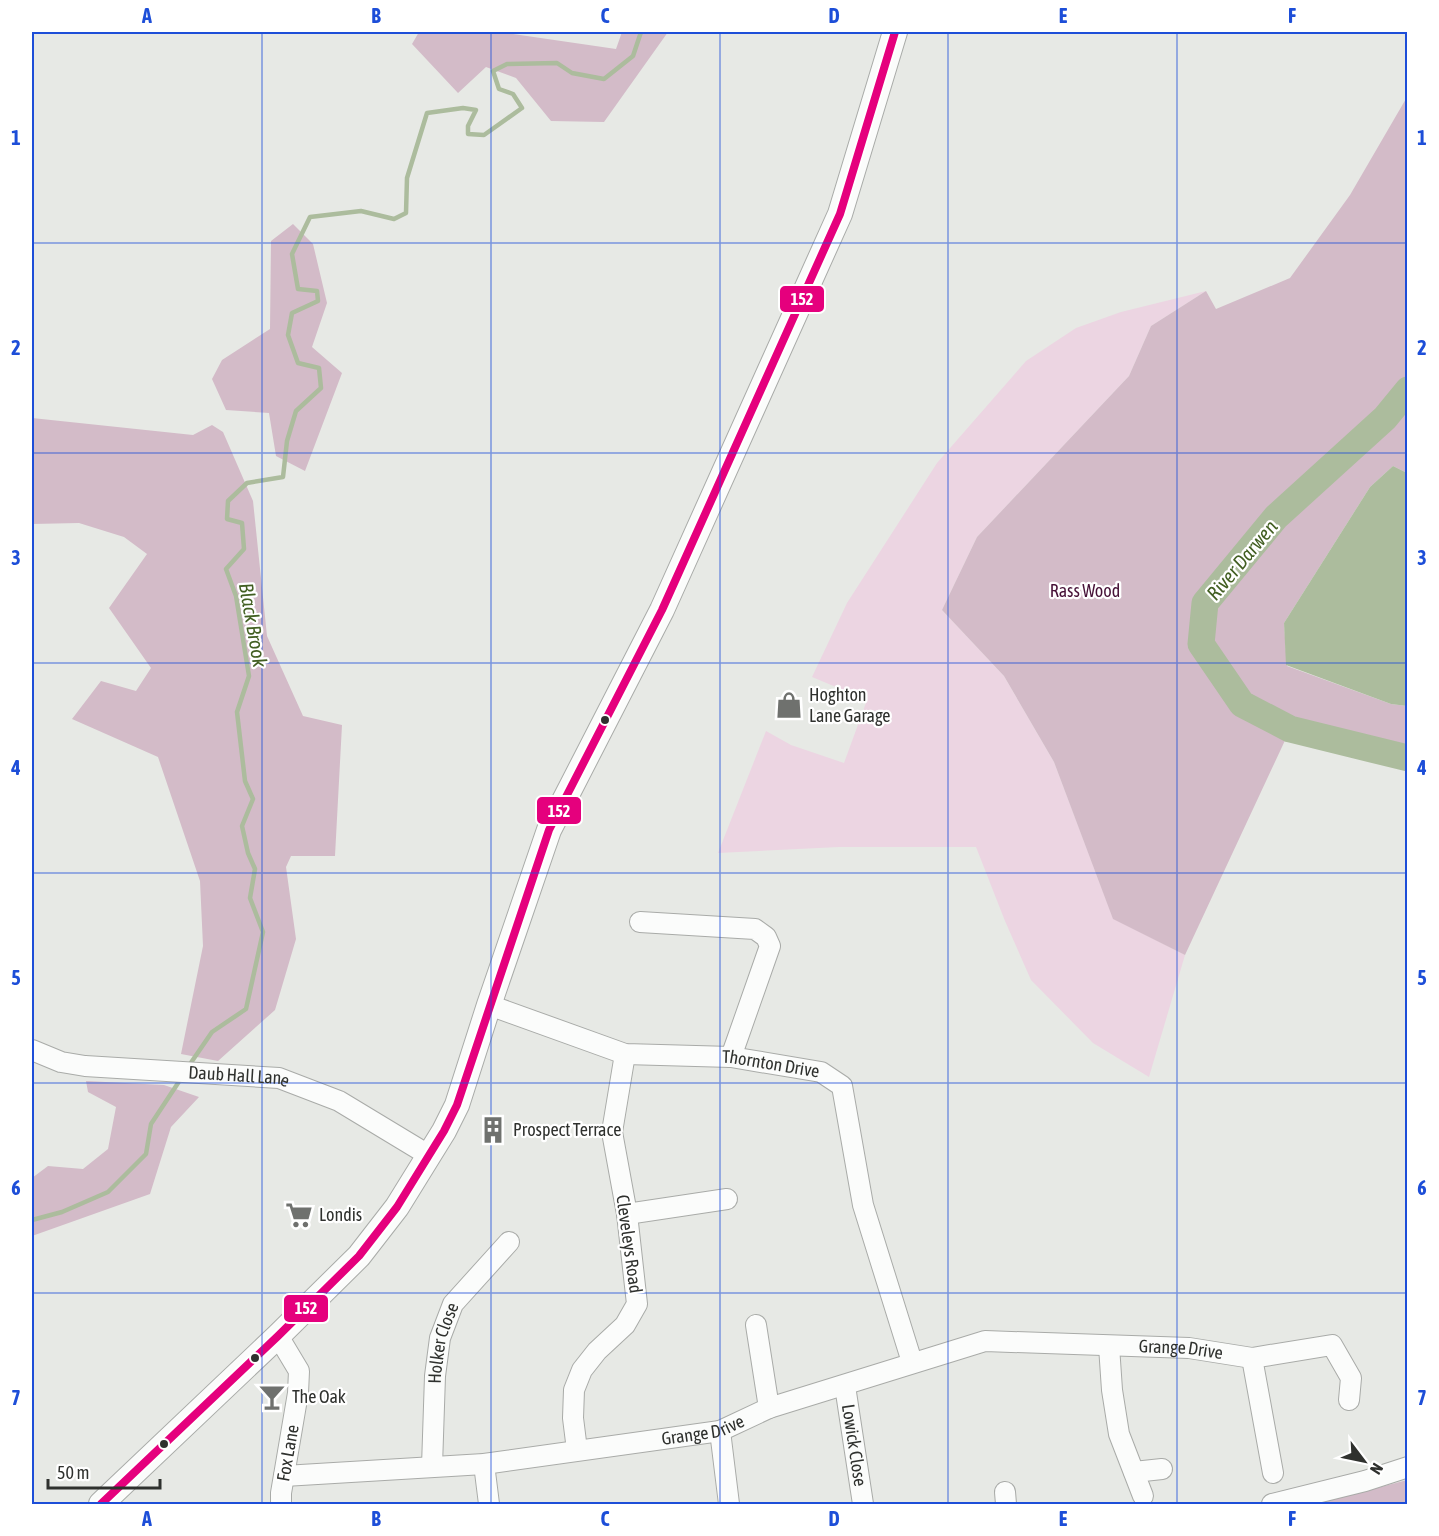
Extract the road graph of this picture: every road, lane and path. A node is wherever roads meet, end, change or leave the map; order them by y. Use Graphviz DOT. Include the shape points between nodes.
graph roads {
  1 [pos="895,32"];
  2 [pos="640,922"];
  3 [pos="489,1005"];
  4 [pos="32,1050"];
  5 [pos="625,1054"];
  6 [pos="731,1057"];
  7 [pos="430,1155"];
  8 [pos="727,1199"];
  9 [pos="627,1214"];
  10 [pos="509,1242"];
  11 [pos="756,1325"];
  12 [pos="278,1336"];
  13 [pos="1109,1346"];
  14 [pos="1252,1358"];
  15 [pos="912,1362"];
  16 [pos="845,1386"];
  17 [pos="1349,1400"];
  18 [pos="770,1408"];
  19 [pos="720,1431"];
  20 [pos="577,1450"];
  21 [pos="484,1464"];
  22 [pos="432,1466"];
  23 [pos="1407,1467"];
  24 [pos="1162,1469"];
  25 [pos="1134,1472"];
  26 [pos="1273,1473"];
  27 [pos="284,1476"];
  28 [pos="1143,1496"];
  29 [pos="101,1504"];
  30 [pos="281,1504"];
  31 [pos="489,1504"];
  32 [pos="729,1504"];
  33 [pos="863,1504"];
  34 [pos="1272,1504"];
  1 -- 3 [label="main road" via="840,214 662,610 549,830"];
  2 -- 6 [label="street" via="755,929 766,937 770,946"];
  3 -- 5 [label="street, Thornton Drive"];
  3 -- 7 [label="main road" via="457,1105"];
  4 -- 7 [label="street, Daub Hall Lane" via="61,1062 85,1066 279,1078 339,1101"];
  5 -- 6 [label="street, Thornton Drive"];
  5 -- 9 [label="street, Cleveleys Road" via="612,1132"];
  6 -- 15 [label="street, Thornton Drive" via="821,1072 842,1086 863,1205"];
  7 -- 12 [label="main road" via="359,1256"];
  8 -- 9 [label="street"];
  9 -- 20 [label="street, Cleveleys Road" via="638,1304 625,1325 582,1370 574,1390"];
  10 -- 22 [label="street, Holker Close" via="453,1304 440,1338"];
  11 -- 18 [label="street"];
  12 -- 27 [label="street, Fox Lane" via="298,1371"];
  12 -- 29 [label="main road"];
  13 -- 14 [label="street, Grange Drive" via="1189,1348"];
  13 -- 15 [label="street, Grange Drive" via="985,1341"];
  13 -- 25 [label="street" via="1119,1434"];
  14 -- 17 [label="street, Grange Drive" via="1332,1345 1351,1378"];
  14 -- 26 [label="street"];
  15 -- 16 [label="street, Grange Drive"];
  16 -- 18 [label="street, Grange Drive"];
  16 -- 33 [label="street, Lowick Close"];
  18 -- 19 [label="street, Grange Drive"];
  19 -- 20 [label="street, Grange Drive"];
  19 -- 32 [label="street"];
  20 -- 21 [label="street, Grange Drive"];
  21 -- 22 [label="street, Grange Drive"];
  21 -- 31 [label="street"];
  22 -- 27 [label="street, Grange Drive"];
  23 -- 34 [label="street"];
  24 -- 25 [label="street"];
  25 -- 28 [label="street"];
  27 -- 30 [label="street, Fox Lane"];
}
